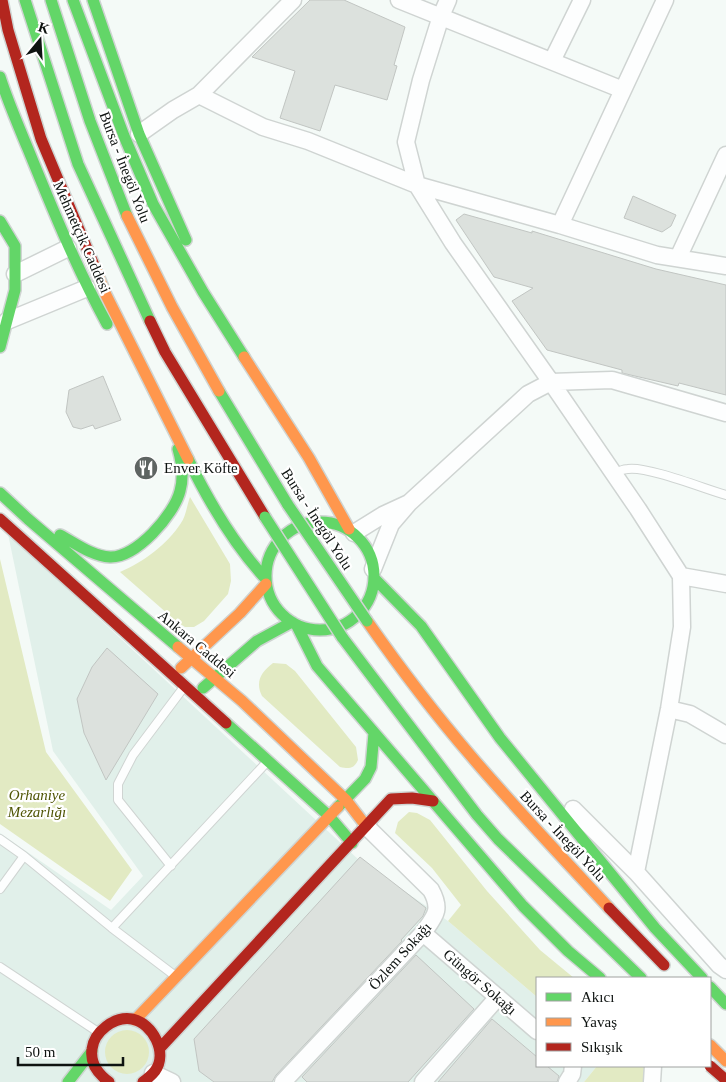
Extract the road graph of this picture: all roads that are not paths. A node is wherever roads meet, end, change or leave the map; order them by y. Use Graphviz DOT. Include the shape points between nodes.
graph roads {
  1 [pos="2,0"];
  2 [pos="25,0"];
  3 [pos="52,0"];
  4 [pos="73,0"];
  5 [pos="93,0"];
  6 [pos="293,0"];
  7 [pos="400,0"];
  8 [pos="448,0"];
  9 [pos="582,0"];
  10 [pos="665,0"];
  11 [pos="441,16"];
  12 [pos="552,61"];
  13 [pos="0,78"];
  14 [pos="624,90"];
  15 [pos="199,95"];
  16 [pos="139,134"];
  17 [pos="726,155"];
  18 [pos="417,185"];
  19 [pos="0,221"];
  20 [pos="560,224"];
  21 [pos="68,248"];
  22 [pos="678,258"];
  23 [pos="726,266"];
  24 [pos="15,274"];
  25 [pos="87,288"];
  26 [pos="220,318"];
  27 [pos="6,321"];
  28 [pos="113,336"];
  29 [pos="1,341"];
  30 [pos="122,353"];
  31 [pos="550,382"];
  32 [pos="157,399"];
  33 [pos="726,413"];
  34 [pos="174,431"];
  35 [pos="614,473"];
  36 [pos="0,493"];
  37 [pos="726,495"];
  38 [pos="409,503"];
  39 [pos="28,519"];
  40 [pos="0,520"];
  41 [pos="352,531"];
  42 [pos="373,574"];
  43 [pos="681,576"];
  44 [pos="266,582"];
  45 [pos="726,584"];
  46 [pos="294,624"];
  47 [pos="191,658"];
  48 [pos="173,676"];
  49 [pos="214,677"];
  50 [pos="184,686"];
  51 [pos="196,696"];
  52 [pos="669,710"];
  53 [pos="374,733"];
  54 [pos="726,735"];
  55 [pos="500,738"];
  56 [pos="268,762"];
  57 [pos="346,800"];
  58 [pos="433,801"];
  59 [pos="329,816"];
  60 [pos="366,826"];
  61 [pos="0,839"];
  62 [pos="352,843"];
  63 [pos="24,856"];
  64 [pos="171,866"];
  65 [pos="636,872"];
  66 [pos="0,889"];
  67 [pos="112,928"];
  68 [pos="423,933"];
  69 [pos="577,959"];
  70 [pos="0,967"];
  71 [pos="726,970"];
  72 [pos="671,972"];
  73 [pos="176,976"];
  74 [pos="590,977"];
  75 [pos="599,977"];
  76 [pos="640,977"];
  77 [pos="701,977"];
  78 [pos="711,988"];
  79 [pos="498,997"];
  80 [pos="726,1004"];
  81 [pos="135,1020"];
  82 [pos="536,1030"];
  83 [pos="99,1032"];
  84 [pos="711,1047"];
  85 [pos="160,1048"];
  86 [pos="92,1050"];
  87 [pos="726,1061"];
  88 [pos="573,1067"];
  89 [pos="654,1067"];
  90 [pos="148,1078"];
  91 [pos="68,1082"];
  92 [pos="109,1082"];
  93 [pos="172,1082"];
  94 [pos="283,1082"];
  95 [pos="423,1082"];
  96 [pos="567,1082"];
  97 [pos="652,1082"];
  1 -- 32 [label="main road" via="41,139 106,295"];
  2 -- 76 [label="main road, bridge" via="78,164 164,352 265,518 342,637 477,815"];
  3 -- 72 [label="main road, Bursa - İnegöl Yolu, bridge" via="102,153 137,238 204,368 288,505 391,656 451,732 522,816"];
  4 -- 26 [label="main road" via="152,204"];
  5 -- 16 [label="main road"];
  6 -- 15 [label="street"];
  7 -- 11 [label="street"];
  8 -- 11 [label="street"];
  9 -- 12 [label="street"];
  10 -- 14 [label="street"];
  11 -- 12 [label="street"];
  11 -- 18 [label="street" via="406,142"];
  12 -- 14 [label="street"];
  13 -- 21 [label="main road, Mehmetçik Caddesi"];
  14 -- 20 [label="street"];
  15 -- 16 [label="street"];
  15 -- 18 [label="street" via="263,127 308,141"];
  16 -- 26 [label="main road"];
  17 -- 22 [label="street"];
  18 -- 20 [label="street"];
  18 -- 31 [label="street" via="453,243"];
  19 -- 24 [label="main road" via="15,246"];
  20 -- 22 [label="street" via="657,255"];
  21 -- 24 [label="street"];
  21 -- 25 [label="main road, Mehmetçik Caddesi"];
  22 -- 23 [label="street"];
  24 -- 27 [label="main road"];
  25 -- 27 [label="street"];
  25 -- 28 [label="main road, Mehmetçik Caddesi"];
  26 -- 41 [label="main road"];
  27 -- 29 [label="main road"];
  30 -- 32 [label="main road" via="131,369"];
  31 -- 33 [label="street" via="612,380"];
  31 -- 35 [label="street"];
  31 -- 38 [label="street" via="528,394"];
  32 -- 34 [label="main road"];
  34 -- 39 [label="main road" via="183,468 178,499 168,516 131,552 111,557 104,555"];
  34 -- 44 [label="main road" via="201,485"];
  35 -- 37 [label="lane" via="628,469 653,472"];
  35 -- 43 [label="street"];
  36 -- 39 [label="main road, Ankara Caddesi"];
  38 -- 41 [label="street"];
  38 -- 42 [label="street" via="391,524"];
  39 -- 47 [label="main road, Ankara Caddesi"];
  40 -- 48 [label="main road"];
  41 -- 42 [label="main road" via="363,541 372,557"];
  41 -- 44 [label="main road" via="333,522 297,525 282,535 272,549 266,566"];
  42 -- 46 [label="main road" via="372,593 364,609 350,622 333,629 315,630"];
  42 -- 55 [label="main road" via="421,626"];
  43 -- 45 [label="street"];
  43 -- 52 [label="street" via="682,627"];
  44 -- 46 [label="main road" via="271,601 282,616"];
  44 -- 47 [label="main road" via="240,613"];
  46 -- 49 [label="main road" via="257,641"];
  46 -- 53 [label="main road" via="317,666"];
  47 -- 48 [label="main road"];
  47 -- 49 [label="main road, Ankara Caddesi"];
  48 -- 50 [label="main road"];
  49 -- 51 [label="main road"];
  49 -- 57 [label="main road, Ankara Caddesi"];
  50 -- 51 [label="main road"];
  50 -- 64 [label="lane" via="133,755 118,784 118,800"];
  51 -- 56 [label="main road"];
  52 -- 54 [label="street" via="690,714"];
  52 -- 65 [label="street"];
  53 -- 57 [label="main road" via="371,767"];
  53 -- 58 [label="main road"];
  55 -- 65 [label="street"];
  55 -- 77 [label="main road" via="654,928"];
  56 -- 59 [label="main road"];
  56 -- 64 [label="lane"];
  57 -- 59 [label="main road"];
  57 -- 60 [label="main road, Ankara Caddesi"];
  58 -- 60 [label="main road" via="405,796 391,799"];
  58 -- 69 [label="main road" via="523,906"];
  59 -- 62 [label="main road"];
  59 -- 73 [label="main road"];
  60 -- 62 [label="main road"];
  60 -- 68 [label="street, Özlem Sokağı" via="435,897 435,917"];
  61 -- 63 [label="lane"];
  62 -- 85 [label="main road"];
  63 -- 66 [label="lane"];
  63 -- 67 [label="lane"];
  64 -- 67 [label="lane"];
  65 -- 71 [label="street"];
  67 -- 73 [label="lane"];
  68 -- 79 [label="street, Güngör Sokağı"];
  68 -- 94 [label="street, Özlem Sokağı"];
  69 -- 74 [label="street"];
  69 -- 75 [label="main road"];
  70 -- 83 [label="lane"];
  73 -- 81 [label="main road"];
  78 -- 80 [label="main road"];
  79 -- 82 [label="street, Güngör Sokağı"];
  79 -- 95 [label="street"];
  81 -- 83 [label="main road" via="115,1020"];
  81 -- 85 [label="main road" via="152,1030"];
  83 -- 86 [label="main road"];
  84 -- 87 [label="main road"];
  85 -- 90 [label="main road" via="158,1066"];
  86 -- 91 [label="main road"];
  86 -- 92 [label="main road" via="97,1070"];
  88 -- 96 [label="street"];
  89 -- 97 [label="street"];
  90 -- 93 [label="street"];
}
